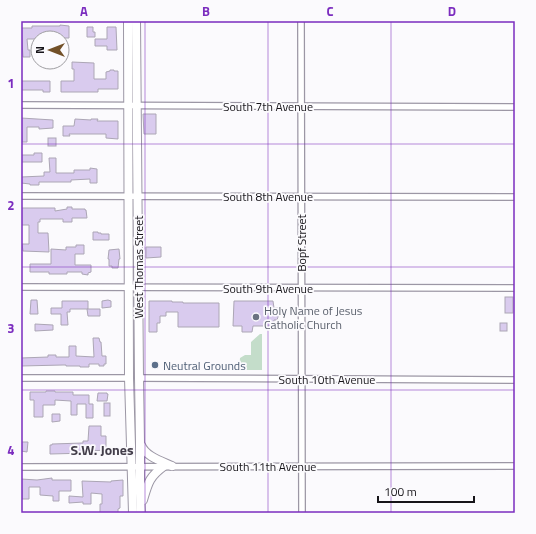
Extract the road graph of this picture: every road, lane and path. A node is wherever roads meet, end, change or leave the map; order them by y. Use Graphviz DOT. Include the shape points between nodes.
graph roads {
  1 [pos="128,21"];
  2 [pos="136,21"];
  3 [pos="301,21"];
  4 [pos="21,105"];
  5 [pos="128,105"];
  6 [pos="137,105"];
  7 [pos="301,106"];
  8 [pos="515,107"];
  9 [pos="21,196"];
  10 [pos="133,196"];
  11 [pos="301,196"];
  12 [pos="515,197"];
  13 [pos="21,287"];
  14 [pos="129,287"];
  15 [pos="138,287"];
  16 [pos="302,288"];
  17 [pos="515,288"];
  18 [pos="21,378"];
  19 [pos="130,378"];
  20 [pos="139,378"];
  21 [pos="302,378"];
  22 [pos="515,380"];
  23 [pos="140,443"];
  24 [pos="131,466"];
  25 [pos="140,466"];
  26 [pos="168,466"];
  27 [pos="302,466"];
  28 [pos="515,466"];
  29 [pos="21,467"];
  30 [pos="138,512"];
  31 [pos="302,513"];
  1 -- 5 [label="main road, West Thomas Street"];
  2 -- 6 [label="main road, West Thomas Street"];
  3 -- 7 [label="street, Bopf Street"];
  4 -- 5 [label="street, South 7th Avenue"];
  5 -- 6 [label="street, South 7th Avenue"];
  5 -- 10 [label="main road, West Thomas Street"];
  6 -- 7 [label="street, South 7th Avenue"];
  6 -- 10 [label="main road, West Thomas Street"];
  7 -- 8 [label="street, South 7th Avenue"];
  7 -- 11 [label="street, Bopf Street"];
  9 -- 10 [label="street, South 8th Avenue"];
  10 -- 11 [label="street, South 8th Avenue"];
  10 -- 14 [label="main road, West Thomas Street"];
  10 -- 15 [label="main road, West Thomas Street"];
  11 -- 12 [label="street, South 8th Avenue"];
  11 -- 16 [label="street, Bopf Street"];
  13 -- 14 [label="street, South 9th Avenue"];
  14 -- 15 [label="street, South 9th Avenue"];
  14 -- 19 [label="main road, West Thomas Street"];
  15 -- 16 [label="street, South 9th Avenue"];
  15 -- 20 [label="main road, West Thomas Street"];
  16 -- 17 [label="street, South 9th Avenue"];
  16 -- 21 [label="street, Bopf Street"];
  18 -- 19 [label="street"];
  19 -- 24 [label="main road, West Thomas Street"];
  20 -- 21 [label="street, South 10th Avenue"];
  20 -- 23 [label="main road, West Thomas Street"];
  21 -- 22 [label="street, South 10th Avenue"];
  21 -- 27 [label="street, Bopf Street"];
  23 -- 25 [label="main road, West Thomas Street"];
  23 -- 26 [label="main road" via="147,453"];
  24 -- 25 [label="street, South 11th Avenue"];
  24 -- 29 [label="street, South 11th Avenue"];
  24 -- 30 [label="main road, West Thomas Street"];
  25 -- 26 [label="street, South 11th Avenue"];
  25 -- 30 [label="main road, West Thomas Street"];
  26 -- 27 [label="street, South 11th Avenue"];
  26 -- 30 [label="main road" via="152,475"];
  27 -- 28 [label="street, South 11th Avenue"];
  27 -- 31 [label="street, Bopf Street"];
}
